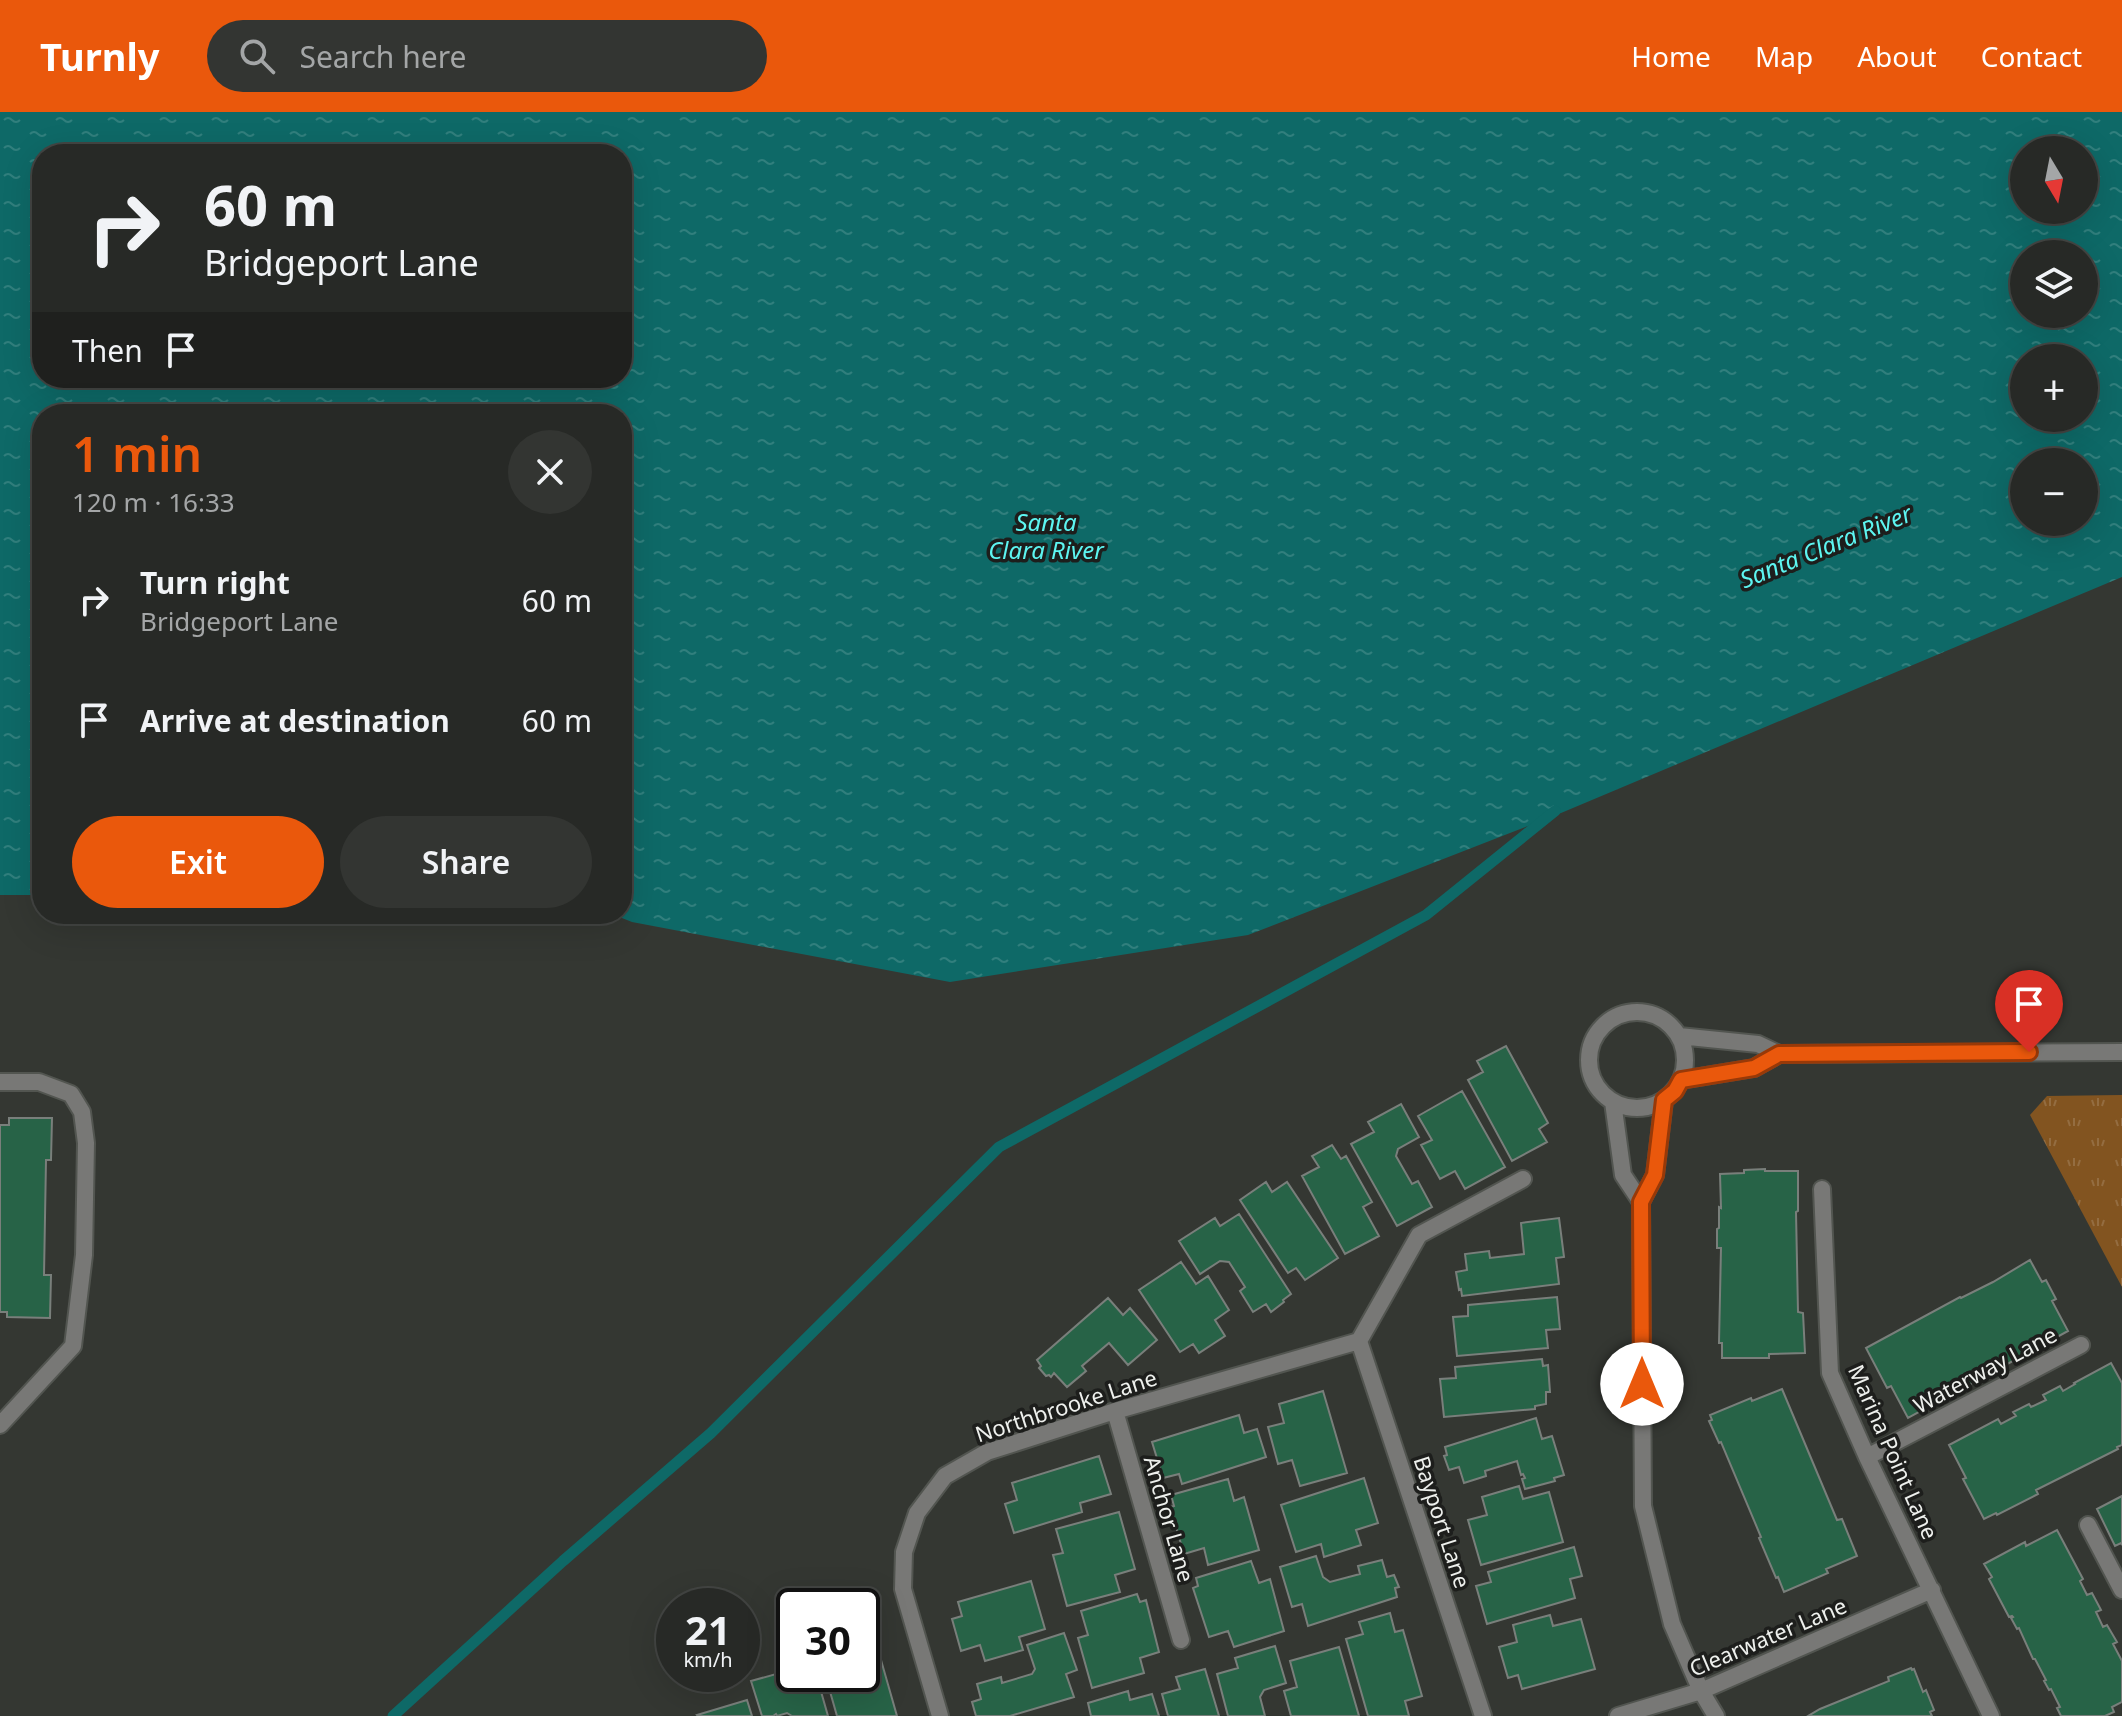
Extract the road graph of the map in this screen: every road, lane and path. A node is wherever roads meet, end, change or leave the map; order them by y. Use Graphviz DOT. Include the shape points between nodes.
graph roads {
  1 [pos="1679,1036"];
  2 [pos="2122,1052"];
  3 [pos="1779,1054"];
  4 [pos="1681,1080"];
  5 [pos="0,1082"];
  6 [pos="1664,1100"];
  7 [pos="1613,1102"];
  8 [pos="1523,1179"];
  9 [pos="1822,1189"];
  10 [pos="1641,1202"];
  11 [pos="1359,1341"];
  12 [pos="2081,1345"];
  13 [pos="1115,1411"];
  14 [pos="0,1425"];
  15 [pos="1867,1457"];
  16 [pos="2088,1525"];
  17 [pos="1932,1590"];
  18 [pos="2122,1590"];
  19 [pos="1181,1640"];
  20 [pos="1701,1691"];
  21 [pos="940,1716"];
  22 [pos="1483,1716"];
  23 [pos="1618,1716"];
  24 [pos="1716,1716"];
  25 [pos="1991,1716"];
  1 -- 3 [label="street" via="1758,1044"];
  1 -- 4 [label="street" via="1686,1065"];
  1 -- 7 [label="street" via="1655,1015 1624,1014 1609,1021 1598,1032 1589,1063 1592,1078"];
  2 -- 3 [label="street"];
  3 -- 4 [label="street" via="1754,1068"];
  4 -- 6 [label="street"];
  5 -- 14 [label="street" via="39,1082 71,1094 82,1112 86,1143 84,1255 73,1346"];
  6 -- 7 [label="street" via="1639,1109"];
  6 -- 10 [label="street" via="1655,1175"];
  7 -- 10 [label="street" via="1623,1175"];
  8 -- 11 [label="street" via="1419,1235"];
  9 -- 15 [label="street, Marina Point Lane" via="1830,1373"];
  10 -- 20 [label="street" via="1643,1506 1672,1624"];
  11 -- 13 [label="street, Northbrooke Lane"];
  11 -- 22 [label="street, Bayport Lane"];
  12 -- 15 [label="street, Waterway Lane"];
  13 -- 19 [label="street, Anchor Lane"];
  13 -- 21 [label="street, Northbrooke Lane" via="987,1452 945,1476 917,1513 904,1552 903,1589"];
  15 -- 17 [label="street, Marina Point Lane"];
  16 -- 18 [label="street"];
  17 -- 20 [label="street, Clearwater Lane"];
  17 -- 25 [label="street, Marina Point Lane"];
  20 -- 23 [label="street, Clearwater Lane"];
  20 -- 24 [label="street"];
}
